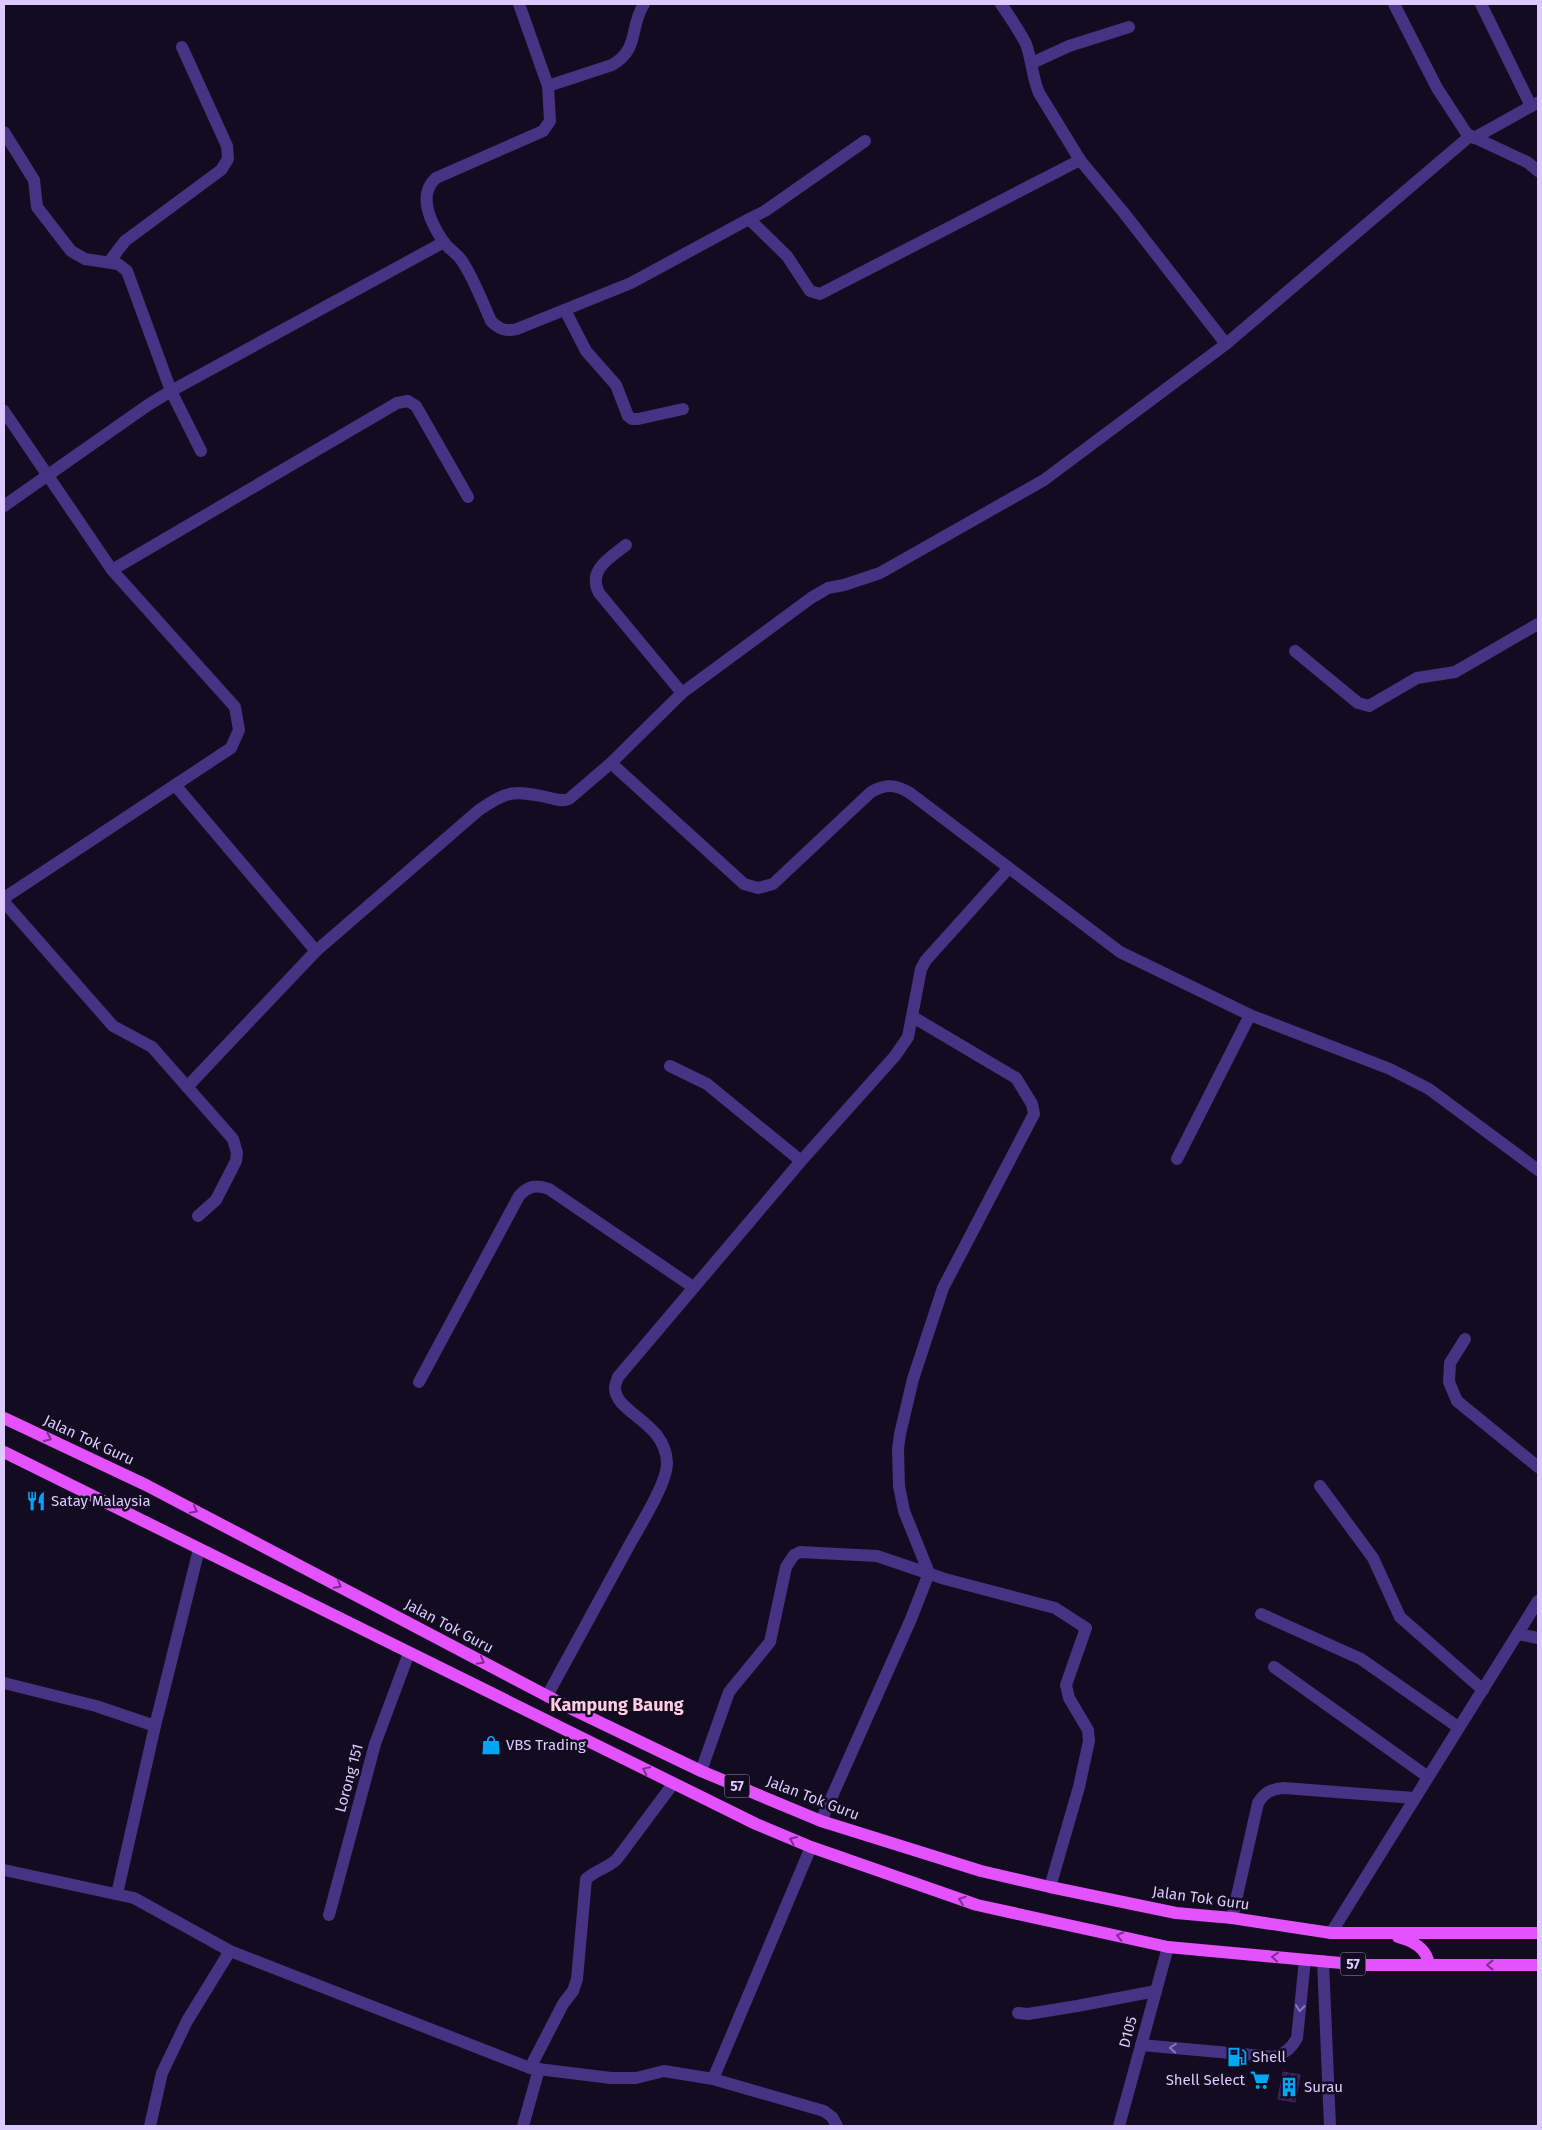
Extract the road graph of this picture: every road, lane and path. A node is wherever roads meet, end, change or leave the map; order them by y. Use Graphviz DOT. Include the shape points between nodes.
graph roads {
  1 [pos="519,4"];
  2 [pos="644,4"];
  3 [pos="1001,4"];
  4 [pos="1394,4"];
  5 [pos="1481,4"];
  6 [pos="1128,27"];
  7 [pos="182,47"];
  8 [pos="1032,63"];
  9 [pos="548,86"];
  10 [pos="1535,104"];
  11 [pos="4,132"];
  12 [pos="1472,137"];
  13 [pos="865,141"];
  14 [pos="1080,160"];
  15 [pos="1538,171"];
  16 [pos="749,219"];
  17 [pos="444,242"];
  18 [pos="109,262"];
  19 [pos="565,310"];
  20 [pos="1226,344"];
  21 [pos="171,391"];
  22 [pos="683,409"];
  23 [pos="4,411"];
  24 [pos="201,451"];
  25 [pos="47,475"];
  26 [pos="468,497"];
  27 [pos="4,506"];
  28 [pos="626,545"];
  29 [pos="112,570"];
  30 [pos="1538,624"];
  31 [pos="1296,651"];
  32 [pos="682,693"];
  33 [pos="611,763"];
  34 [pos="175,785"];
  35 [pos="1008,869"];
  36 [pos="4,900"];
  37 [pos="316,951"];
  38 [pos="1250,1014"];
  39 [pos="913,1017"];
  40 [pos="670,1066"];
  41 [pos="187,1087"];
  42 [pos="1177,1159"];
  43 [pos="801,1161"];
  44 [pos="1538,1170"];
  45 [pos="198,1216"];
  46 [pos="693,1287"];
  47 [pos="1465,1339"];
  48 [pos="419,1382"];
  49 [pos="4,1418"];
  50 [pos="4,1452"];
  51 [pos="1538,1467"];
  52 [pos="1320,1486"];
  53 [pos="199,1548"];
  54 [pos="929,1573"];
  55 [pos="1538,1601"];
  56 [pos="1261,1614"];
  57 [pos="1518,1634"];
  58 [pos="1538,1638"];
  59 [pos="409,1652"];
  60 [pos="1274,1667"];
  61 [pos="4,1683"];
  62 [pos="1483,1690"];
  63 [pos="547,1696"];
  64 [pos="155,1726"];
  65 [pos="1458,1728"];
  66 [pos="701,1770"];
  67 [pos="1428,1777"];
  68 [pos="673,1784"];
  69 [pos="1414,1798"];
  70 [pos="822,1821"];
  71 [pos="811,1847"];
  72 [pos="4,1870"];
  73 [pos="1050,1887"];
  74 [pos="117,1894"];
  75 [pos="329,1915"];
  76 [pos="1232,1918"];
  77 [pos="1331,1932"];
  78 [pos="1378,1933"];
  79 [pos="1538,1933"];
  80 [pos="1168,1947"];
  81 [pos="230,1951"];
  82 [pos="1304,1960"];
  83 [pos="1323,1962"];
  84 [pos="1429,1965"];
  85 [pos="1538,1965"];
  86 [pos="1156,1991"];
  87 [pos="1018,2013"];
  88 [pos="1141,2045"];
  89 [pos="535,2069"];
  90 [pos="712,2079"];
  91 [pos="150,2126"];
  92 [pos="523,2126"];
  93 [pos="837,2126"];
  94 [pos="1119,2126"];
  95 [pos="1330,2126"];
  1 -- 9 [label="street"];
  2 -- 9 [label="street" via="638,13 632,44 621,60 612,66"];
  3 -- 8 [label="street" via="1026,44"];
  4 -- 12 [label="street" via="1437,88"];
  5 -- 10 [label="street"];
  6 -- 8 [label="street" via="1069,46"];
  7 -- 18 [label="street" via="227,146 226,166 125,241"];
  8 -- 14 [label="street" via="1034,81"];
  9 -- 17 [label="street" via="550,121 543,131 433,181 426,200"];
  10 -- 12 [label="street"];
  11 -- 18 [label="street" via="34,180 37,207 71,251 85,259"];
  12 -- 15 [label="street" via="1528,162"];
  12 -- 20 [label="street"];
  13 -- 16 [label="street"];
  14 -- 16 [label="street" via="820,294 810,291 787,256"];
  14 -- 20 [label="street"];
  16 -- 19 [label="street" via="631,283"];
  17 -- 19 [label="street" via="461,260 492,321 503,330 517,329"];
  17 -- 21 [label="street"];
  18 -- 21 [label="street" via="123,266 130,276"];
  19 -- 22 [label="street" via="586,350 616,385 628,416 638,419"];
  20 -- 32 [label="street" via="1044,480 880,573 844,586 828,588 811,598"];
  21 -- 24 [label="street"];
  21 -- 25 [label="street"];
  23 -- 25 [label="street"];
  25 -- 27 [label="street"];
  25 -- 29 [label="street"];
  26 -- 29 [label="street" via="416,406 408,401 396,403"];
  28 -- 32 [label="street" via="597,570 596,586"];
  29 -- 34 [label="street" via="235,708 239,730 231,748"];
  30 -- 31 [label="street" via="1455,672 1417,678 1369,706 1358,703"];
  32 -- 33 [label="street"];
  33 -- 35 [label="street" via="744,884 758,888 773,884 872,792 888,785 910,793"];
  33 -- 37 [label="street" via="569,800 512,792 499,796"];
  34 -- 36 [label="street"];
  34 -- 37 [label="street"];
  35 -- 38 [label="street" via="1120,952"];
  35 -- 39 [label="street" via="926,960 918,979"];
  36 -- 41 [label="street" via="113,1026 152,1047"];
  37 -- 41 [label="street"];
  38 -- 42 [label="street"];
  38 -- 44 [label="street" via="1390,1069 1429,1088"];
  39 -- 43 [label="street" via="908,1037 896,1056"];
  39 -- 54 [label="street" via="1016,1078 1034,1109 1032,1119 943,1288 913,1379 900,1434 899,1486 904,1511"];
  40 -- 43 [label="street" via="708,1084"];
  41 -- 45 [label="street" via="233,1140 237,1153 216,1200"];
  43 -- 46 [label="street"];
  46 -- 48 [label="street" via="549,1189 532,1186 519,1196"];
  46 -- 63 [label="street" via="618,1377 615,1388 624,1406 655,1431 662,1441 666,1474"];
  47 -- 51 [label="street" via="1450,1363 1449,1382 1457,1401"];
  49 -- 63 [label="main road, Jalan Tok Guru / 57, one-way" via="146,1485"];
  50 -- 53 [label="main road, 57"];
  52 -- 62 [label="street" via="1373,1558 1400,1617"];
  53 -- 59 [label="main road, 57"];
  53 -- 64 [label="street"];
  54 -- 66 [label="street" via="877,1556 808,1551 794,1555 786,1567 770,1642 729,1692"];
  54 -- 70 [label="street"];
  54 -- 73 [label="street" via="1055,1608 1086,1628 1066,1685 1069,1698 1088,1730 1089,1741"];
  55 -- 57 [label="street"];
  56 -- 65 [label="street" via="1361,1659"];
  57 -- 58 [label="street"];
  57 -- 62 [label="street"];
  68 -- 59 [label="main road, 57, one-way"];
  59 -- 75 [label="street, Lorong 151" via="375,1744"];
  60 -- 67 [label="street"];
  61 -- 64 [label="street" via="96,1706"];
  62 -- 65 [label="street"];
  63 -- 66 [label="main road, Jalan Tok Guru / 57"];
  64 -- 74 [label="street"];
  65 -- 67 [label="street"];
  66 -- 70 [label="main road, Jalan Tok Guru / 57"];
  67 -- 69 [label="street"];
  71 -- 68 [label="main road, 57, one-way"];
  68 -- 89 [label="street" via="617,1859 609,1867 586,1878 577,1979"];
  69 -- 76 [label="street" via="1284,1788 1263,1794 1258,1803"];
  69 -- 77 [label="street"];
  70 -- 73 [label="main road, Jalan Tok Guru / 57" via="982,1871"];
  80 -- 71 [label="main road, 57, one-way" via="977,1906"];
  71 -- 90 [label="street"];
  72 -- 74 [label="street"];
  73 -- 76 [label="main road, Jalan Tok Guru / 57" via="1176,1913"];
  74 -- 81 [label="street" via="134,1898"];
  76 -- 77 [label="main road, Jalan Tok Guru / 57"];
  77 -- 78 [label="main road, Jalan Tok Guru / 57"];
  78 -- 79 [label="main road, Jalan Tok Guru / 57"];
  78 -- 84 [label="main road" via="1410,1940 1424,1950"];
  82 -- 80 [label="main road, 57, one-way"];
  80 -- 86 [label="street, D105"];
  81 -- 89 [label="street"];
  81 -- 91 [label="street" via="187,2021 162,2073"];
  82 -- 83 [label="main road, 57"];
  82 -- 88 [label="street, one-way" via="1296,2038 1284,2053 1274,2057"];
  83 -- 84 [label="main road, 57"];
  83 -- 95 [label="street"];
  85 -- 84 [label="main road, 57, one-way"];
  86 -- 87 [label="street" via="1028,2014"];
  86 -- 88 [label="street, D105"];
  88 -- 94 [label="street, D105"];
  89 -- 90 [label="street" via="611,2078 636,2078 664,2070"];
  89 -- 92 [label="street"];
  90 -- 93 [label="street" via="824,2112"];
}
